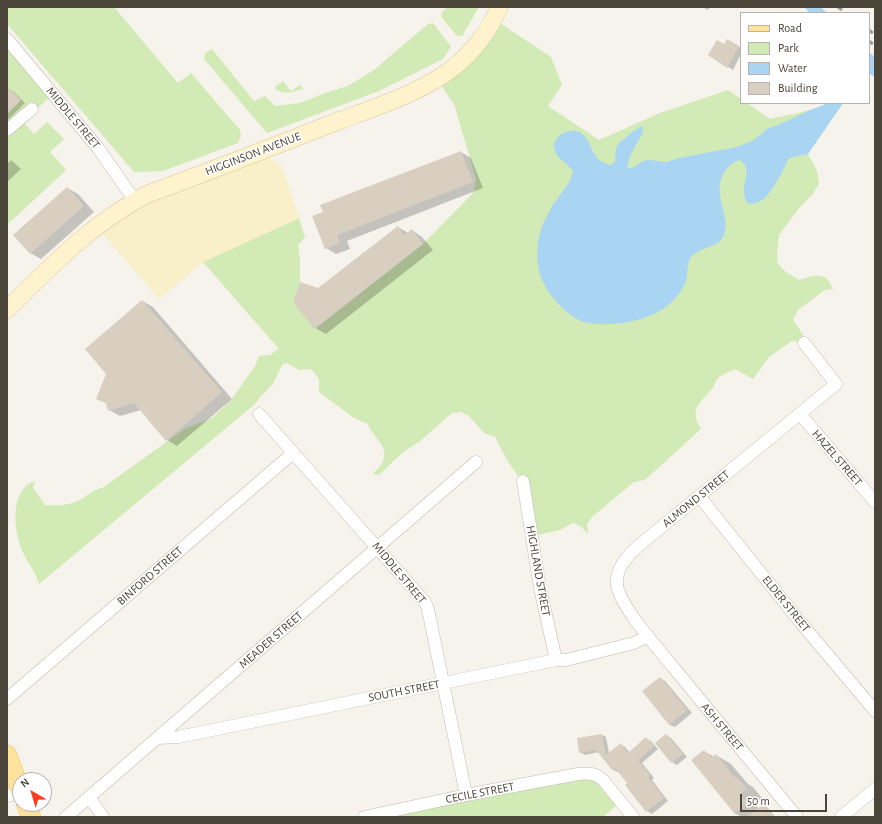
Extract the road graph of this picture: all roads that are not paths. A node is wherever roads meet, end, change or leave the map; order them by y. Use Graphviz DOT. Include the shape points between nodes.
graph roads {
  1 [pos="499,7"];
  2 [pos="7,38"];
  3 [pos="32,109"];
  4 [pos="7,130"];
  5 [pos="135,201"];
  6 [pos="7,310"];
  7 [pos="804,343"];
  8 [pos="259,414"];
  9 [pos="800,414"];
  10 [pos="293,453"];
  11 [pos="476,462"];
  12 [pos="523,481"];
  13 [pos="699,496"];
  14 [pos="875,502"];
  15 [pos="378,547"];
  16 [pos="648,636"];
  17 [pos="556,660"];
  18 [pos="444,683"];
  19 [pos="7,699"];
  20 [pos="875,711"];
  21 [pos="158,738"];
  22 [pos="7,755"];
  23 [pos="14,772"];
  24 [pos="875,790"];
  25 [pos="466,795"];
  26 [pos="89,797"];
  27 [pos="66,817"];
  28 [pos="103,817"];
  29 [pos="364,817"];
  30 [pos="633,817"];
  31 [pos="797,817"];
  32 [pos="841,817"];
  1 -- 5 [label="street, HIGGINSON AVENUE" via="488,29 467,55 439,78 404,96"];
  2 -- 5 [label="street, MIDDLE STREET" via="102,153"];
  3 -- 4 [label="street"];
  5 -- 6 [label="street, HIGGINSON AVENUE" via="123,207 79,241"];
  7 -- 9 [label="street, ALMOND STREET" via="836,384"];
  8 -- 10 [label="street, MIDDLE STREET"];
  9 -- 13 [label="street, ALMOND STREET"];
  9 -- 14 [label="street, HAZEL STREET"];
  10 -- 15 [label="street, MIDDLE STREET"];
  10 -- 19 [label="street, BINFORD STREET"];
  11 -- 15 [label="street, MEADER STREET"];
  12 -- 17 [label="street, HIGHLAND STREET" via="540,588"];
  13 -- 16 [label="street, ALMOND STREET" via="637,547 621,566 617,576 617,585 624,605"];
  13 -- 20 [label="street, ELDER STREET"];
  15 -- 18 [label="street, MIDDLE STREET" via="425,602"];
  15 -- 21 [label="street, MEADER STREET"];
  16 -- 17 [label="street, SOUTH STREET" via="634,643 566,660"];
  16 -- 31 [label="street, ASH STREET"];
  17 -- 18 [label="street, SOUTH STREET"];
  18 -- 21 [label="street, SOUTH STREET" via="185,736"];
  18 -- 25 [label="street, MIDDLE STREET"];
  21 -- 26 [label="street, MEADER STREET"];
  22 -- 23 [label="main road"];
  24 -- 32 [label="street"];
  25 -- 29 [label="street, CECILE STREET"];
  25 -- 30 [label="street, CECILE STREET" via="588,773 603,780"];
  26 -- 27 [label="street, MEADER STREET"];
  26 -- 28 [label="street"];
}
